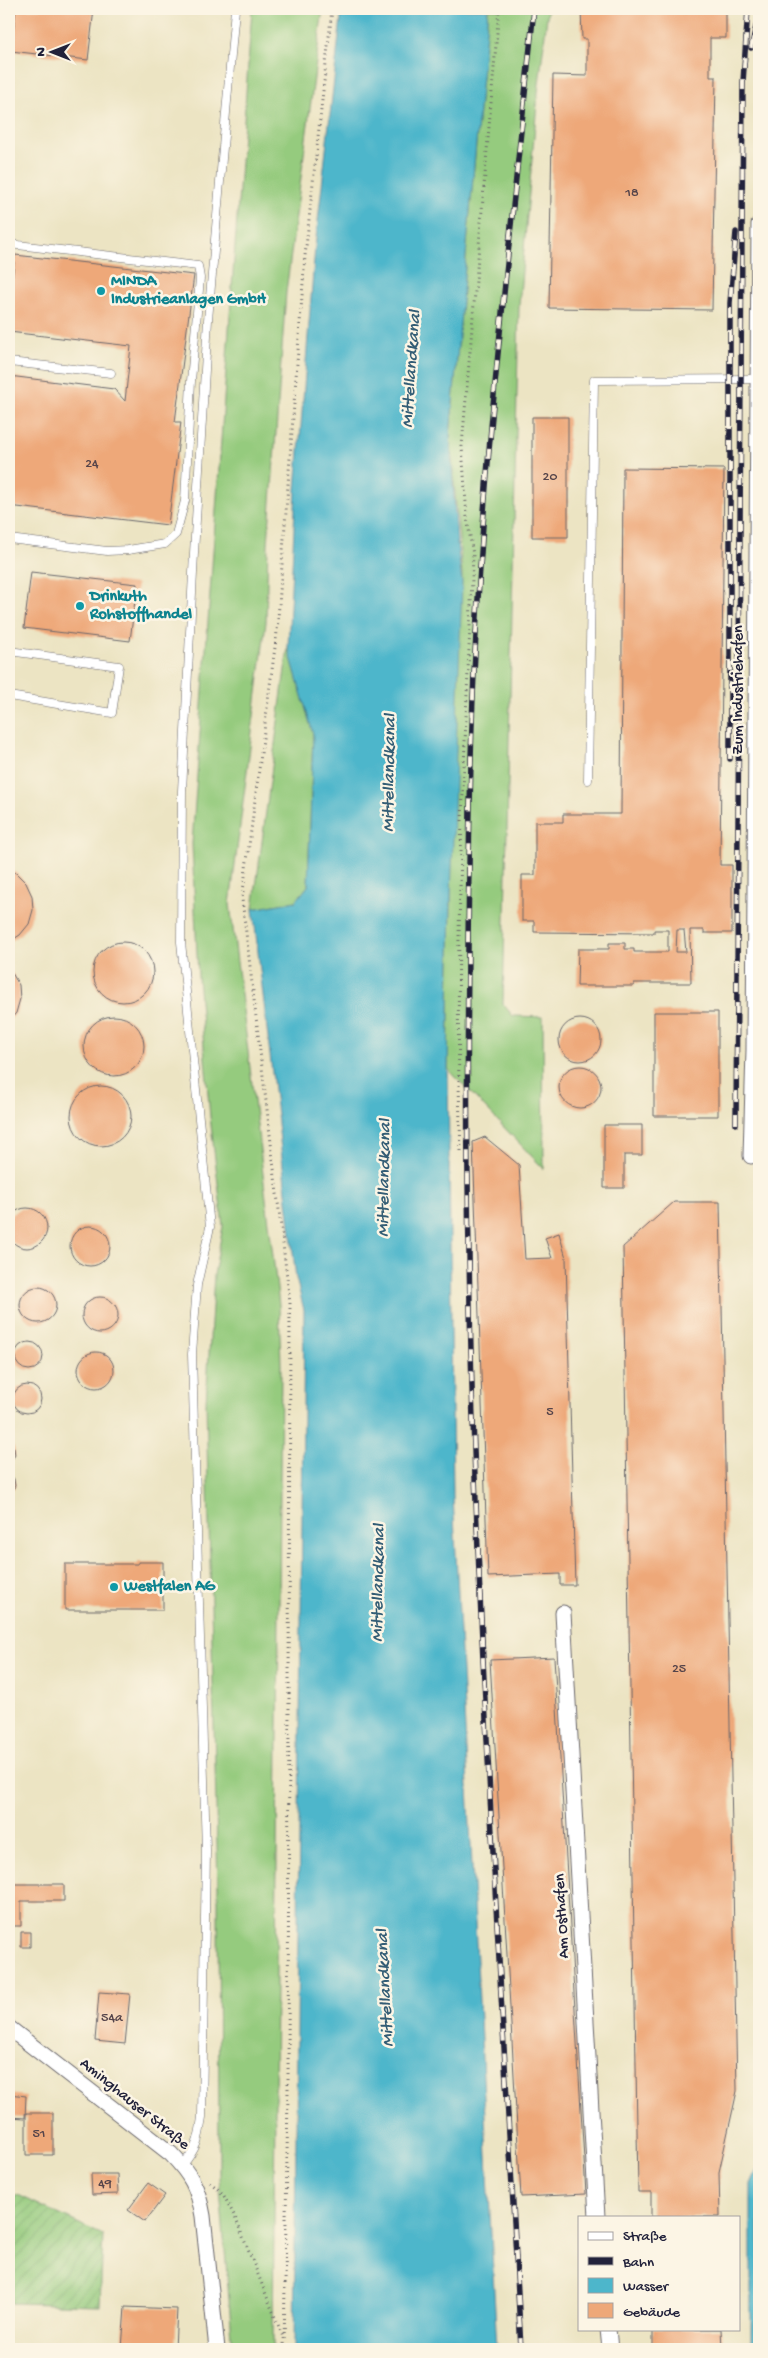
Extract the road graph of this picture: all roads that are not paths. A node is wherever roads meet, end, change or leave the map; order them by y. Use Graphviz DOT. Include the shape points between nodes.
graph roads {
  1 [pos="235,9"];
  2 [pos="759,224"];
  3 [pos="9,244"];
  4 [pos="9,362"];
  5 [pos="111,373"];
  6 [pos="758,379"];
  7 [pos="9,538"];
  8 [pos="9,651"];
  9 [pos="9,696"];
  10 [pos="588,780"];
  11 [pos="751,1156"];
  12 [pos="563,1612"];
  13 [pos="9,2028"];
  14 [pos="182,2166"];
  15 [pos="597,2216"];
  16 [pos="608,2330"];
  17 [pos="217,2349"];
  18 [pos="610,2349"];
  1 -- 14 [label="lane" via="208,320 182,790 181,942 210,1227 197,1285 192,1354 206,1851 202,2117 198,2142"];
  2 -- 6 [label="street, Zum Industriehafen"];
  3 -- 7 [label="lane" via="198,266 200,278 190,382 185,501 176,534 165,544 128,550"];
  4 -- 5 [label="lane"];
  6 -- 10 [label="lane" via="594,380"];
  6 -- 11 [label="street, Zum Industriehafen"];
  8 -- 9 [label="lane" via="119,666 112,713"];
  12 -- 15 [label="street, Am Osthafen"];
  13 -- 14 [label="street, Aminghauser Straße" via="171,2154"];
  14 -- 17 [label="street, Aminghauser Straße" via="194,2182 203,2216"];
  16 -- 18 [label="street"];
}
